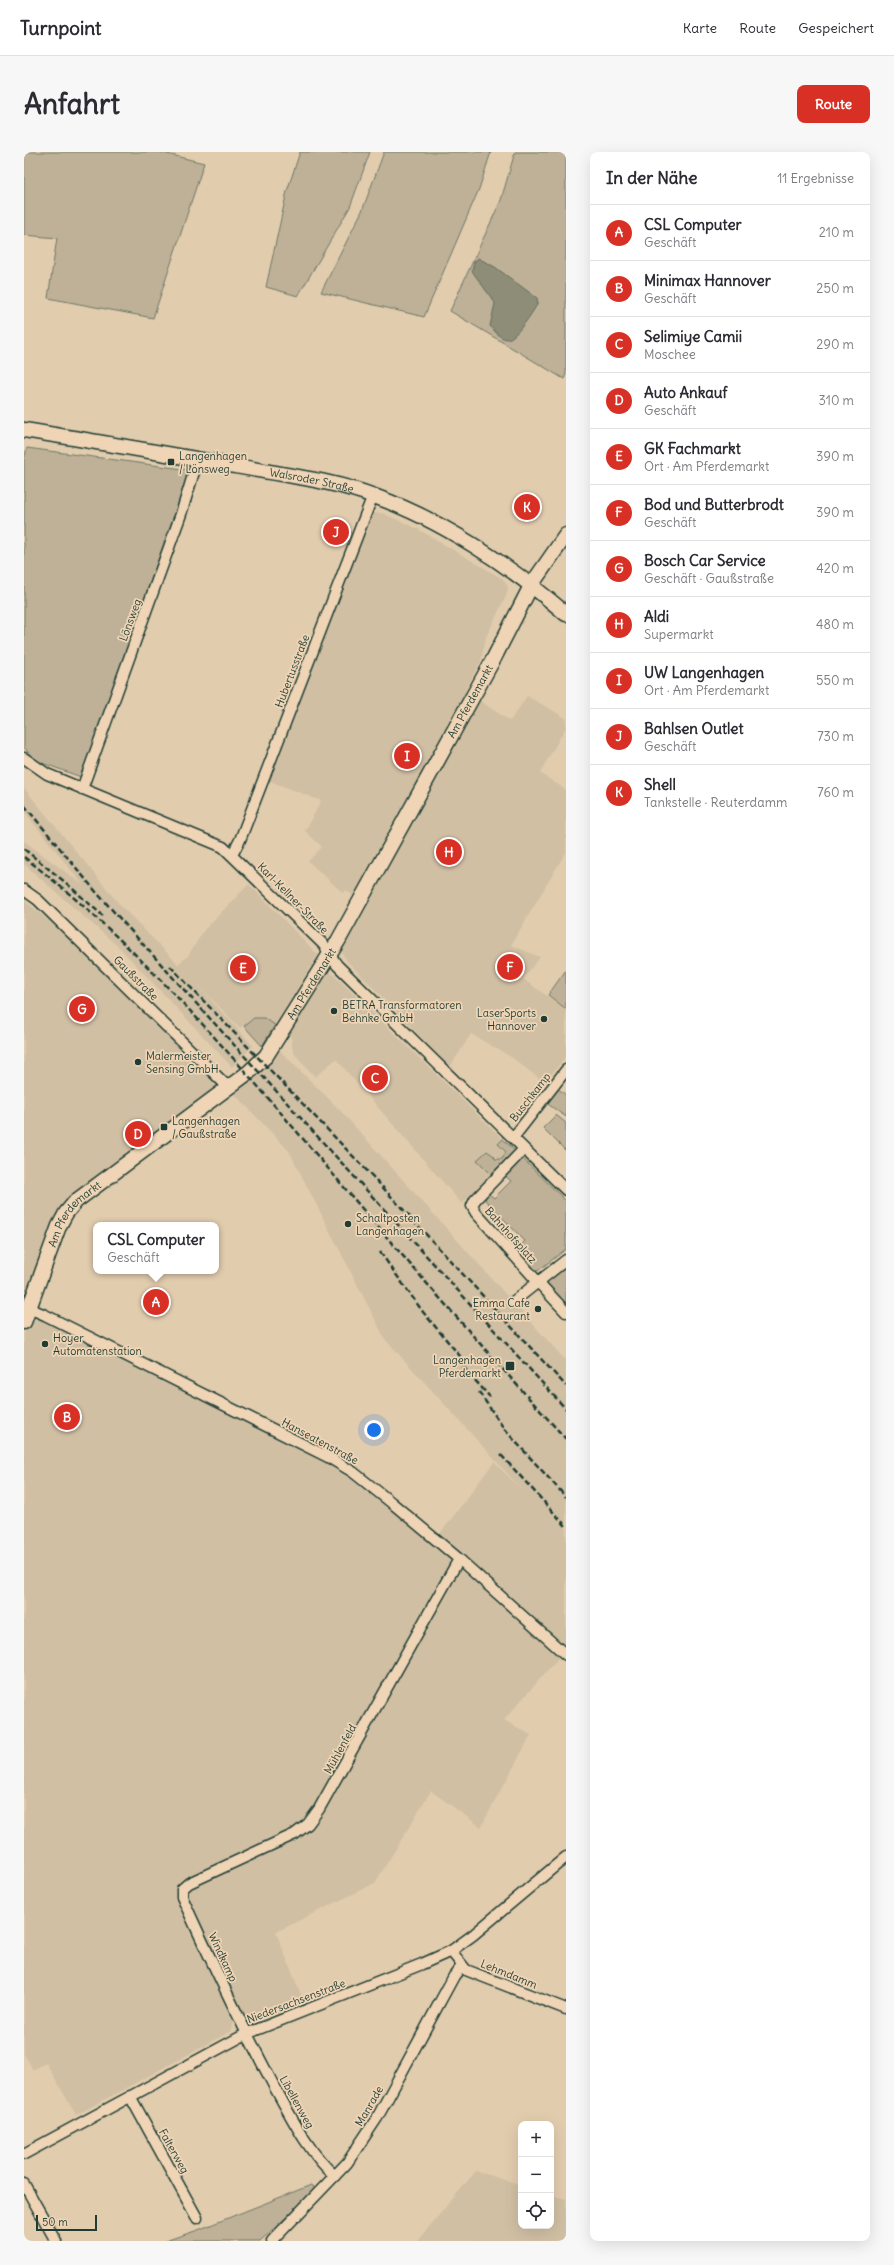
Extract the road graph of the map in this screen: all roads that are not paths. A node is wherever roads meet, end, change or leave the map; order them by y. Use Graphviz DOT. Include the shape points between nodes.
graph roads {
  1 [pos="24,430"];
  2 [pos="198,459"];
  3 [pos="373,495"];
  4 [pos="566,535"];
  5 [pos="532,584"];
  6 [pos="566,614"];
  7 [pos="24,758"];
  8 [pos="82,789"];
  9 [pos="232,855"];
  10 [pos="24,890"];
  11 [pos="330,954"];
  12 [pos="566,1070"];
  13 [pos="228,1087"];
  14 [pos="513,1138"];
  15 [pos="524,1149"];
  16 [pos="566,1190"];
  17 [pos="566,1260"];
  18 [pos="538,1282"];
  19 [pos="513,1302"];
  20 [pos="26,1307"];
  21 [pos="566,1312"];
  22 [pos="24,1322"];
  23 [pos="460,1559"];
  24 [pos="566,1655"];
  25 [pos="566,1857"];
  26 [pos="182,1890"];
  27 [pos="451,1951"];
  28 [pos="462,1966"];
  29 [pos="566,2009"];
  30 [pos="246,2034"];
  31 [pos="130,2096"];
  32 [pos="24,2154"];
  33 [pos="335,2176"];
  34 [pos="24,2184"];
  35 [pos="197,2218"];
  36 [pos="56,2241"];
  37 [pos="272,2241"];
  1 -- 2 [label="street, Walsroder Straße"];
  2 -- 3 [label="street, Walsroder Straße" via="313,479"];
  2 -- 8 [label="street, Lönsweg" via="181,514"];
  3 -- 5 [label="street, Walsroder Straße" via="424,517"];
  3 -- 9 [label="street, Hubertusstraße"];
  4 -- 5 [label="street, Am Pferdemarkt"];
  5 -- 6 [label="street, Walsroder Straße"];
  5 -- 11 [label="street, Am Pferdemarkt" via="494,658"];
  7 -- 8 [label="street, Karl-Kellner-Straße" via="47,774"];
  8 -- 9 [label="street, Karl-Kellner-Straße" via="223,847"];
  9 -- 11 [label="street, Karl-Kellner-Straße" via="323,944"];
  10 -- 13 [label="street, Gaußstraße" via="44,905"];
  11 -- 13 [label="street, Am Pferdemarkt" via="266,1056"];
  11 -- 14 [label="street, Karl-Kellner-Straße" via="337,965"];
  12 -- 14 [label="street, Buschkamp"];
  13 -- 20 [label="street, Am Pferdemarkt" via="76,1201 59,1226"];
  14 -- 15 [label="street, Karl-Kellner-Straße"];
  15 -- 16 [label="street, Karl-Kellner-Straße"];
  15 -- 18 [label="street, Bahnhofsplatz" via="472,1206"];
  17 -- 18 [label="street"];
  18 -- 19 [label="street"];
  18 -- 21 [label="street, Bahnhofsplatz"];
  20 -- 22 [label="street, Am Pferdemarkt"];
  20 -- 23 [label="street, Hanseatenstraße" via="328,1457 360,1477"];
  23 -- 24 [label="street, Hanseatenstraße"];
  23 -- 26 [label="street, Mühlenfeld" via="319,1810 308,1824 295,1834 189,1883"];
  25 -- 27 [label="street, Niedersachsenstraße"];
  26 -- 30 [label="street, Windkamp" via="182,1897"];
  27 -- 28 [label="street"];
  27 -- 30 [label="street, Niedersachsenstraße"];
  28 -- 29 [label="street, Lehmdamm"];
  28 -- 33 [label="street, Manrade" via="454,1976 377,2118 347,2163"];
  30 -- 31 [label="street, Niedersachsenstraße"];
  30 -- 33 [label="street, Libellenweg" via="301,2135 325,2168"];
  31 -- 32 [label="street, Niedersachsenstraße"];
  31 -- 35 [label="street, Falterweg"];
  33 -- 37 [label="street, Manrade"];
  34 -- 36 [label="street"];
}
